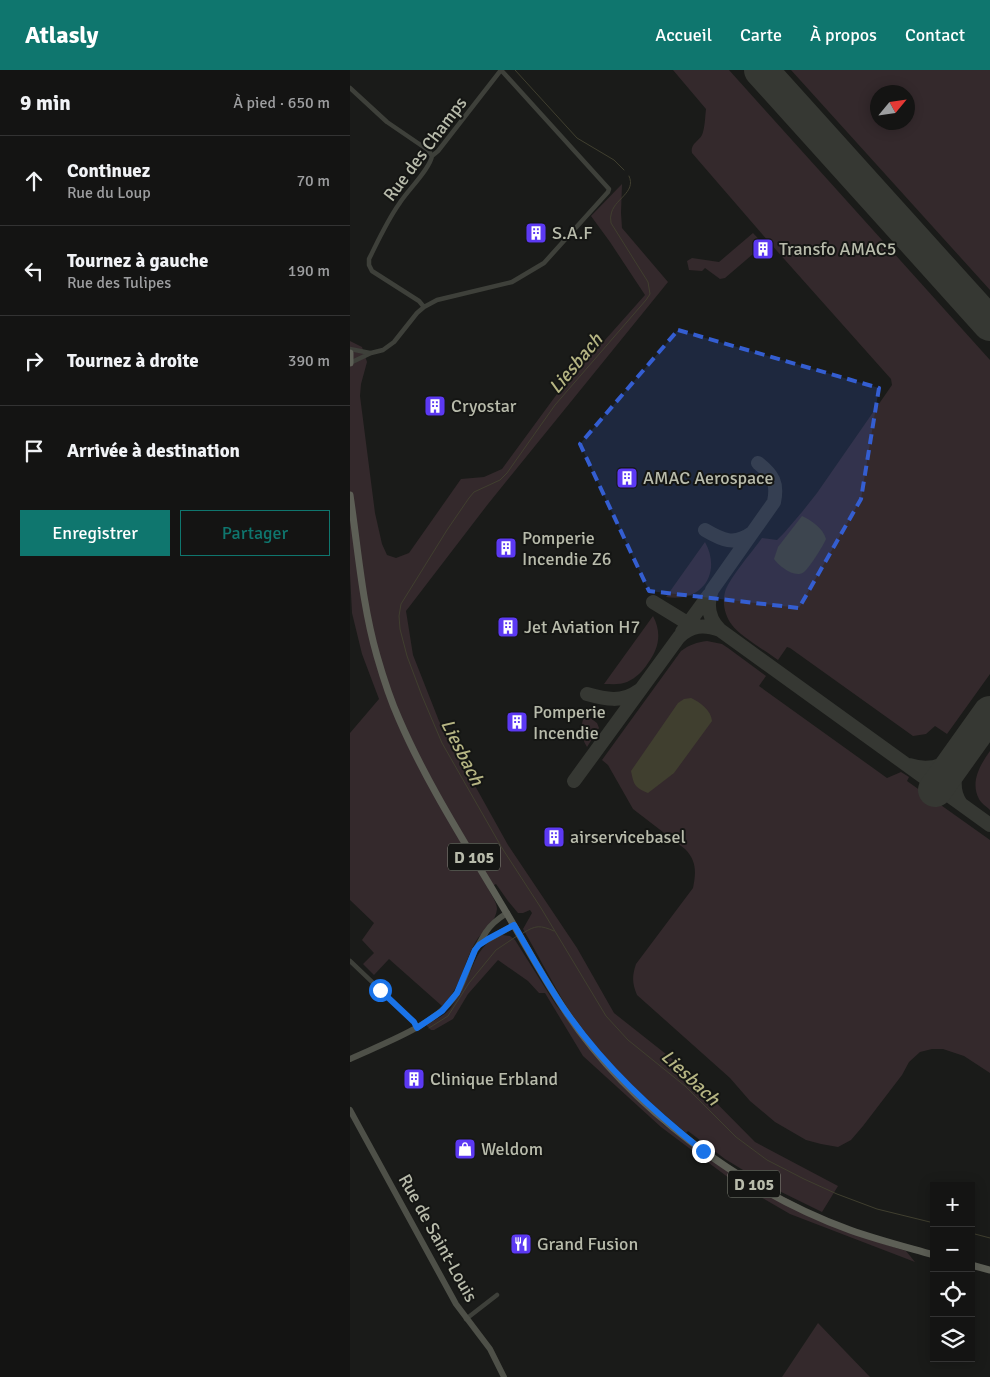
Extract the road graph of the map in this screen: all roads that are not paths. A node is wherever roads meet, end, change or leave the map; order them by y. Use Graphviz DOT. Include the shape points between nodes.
graph roads {
  1 [pos="501,70"];
  2 [pos="350,88"];
  3 [pos="432,156"];
  4 [pos="424,307"];
  5 [pos="350,349"];
  6 [pos="350,353"];
  7 [pos="371,353"];
  8 [pos="350,363"];
  9 [pos="350,495"];
  10 [pos="507,913"];
  11 [pos="516,928"];
  12 [pos="479,945"];
  13 [pos="350,961"];
  14 [pos="417,1028"];
  15 [pos="350,1059"];
  16 [pos="350,1110"];
  17 [pos="930,1254"];
  18 [pos="975,1266"];
  19 [pos="990,1270"];
  20 [pos="497,1295"];
  21 [pos="466,1319"];
  22 [pos="504,1377"];
  1 -- 3 [label="street, Rue des Champs"];
  1 -- 4 [label="street" via="609,189 544,263 512,282 437,300"];
  2 -- 3 [label="street" via="387,122"];
  3 -- 4 [label="street, Rue des Champs" via="397,206 369,259 372,271 420,301"];
  4 -- 7 [label="street" via="394,342"];
  5 -- 7 [label="street"];
  6 -- 8 [label="main road"];
  7 -- 8 [label="street"];
  9 -- 10 [label="main road, D 105" via="368,619 398,716 437,793"];
  10 -- 11 [label="main road, D 105"];
  10 -- 12 [label="main road" via="484,934"];
  11 -- 12 [label="main road"];
  11 -- 17 [label="main road, D 105" via="566,1013 601,1056 653,1110 703,1151 756,1186 805,1210 850,1230"];
  12 -- 14 [label="main road" via="457,993 442,1011"];
  13 -- 14 [label="street"];
  14 -- 15 [label="main road"];
  16 -- 21 [label="main road, Rue de Saint-Louis"];
  18 -- 19 [label="main road"];
  20 -- 21 [label="street"];
  21 -- 22 [label="main road, Rue de Saint-Louis" via="490,1349"];
}
